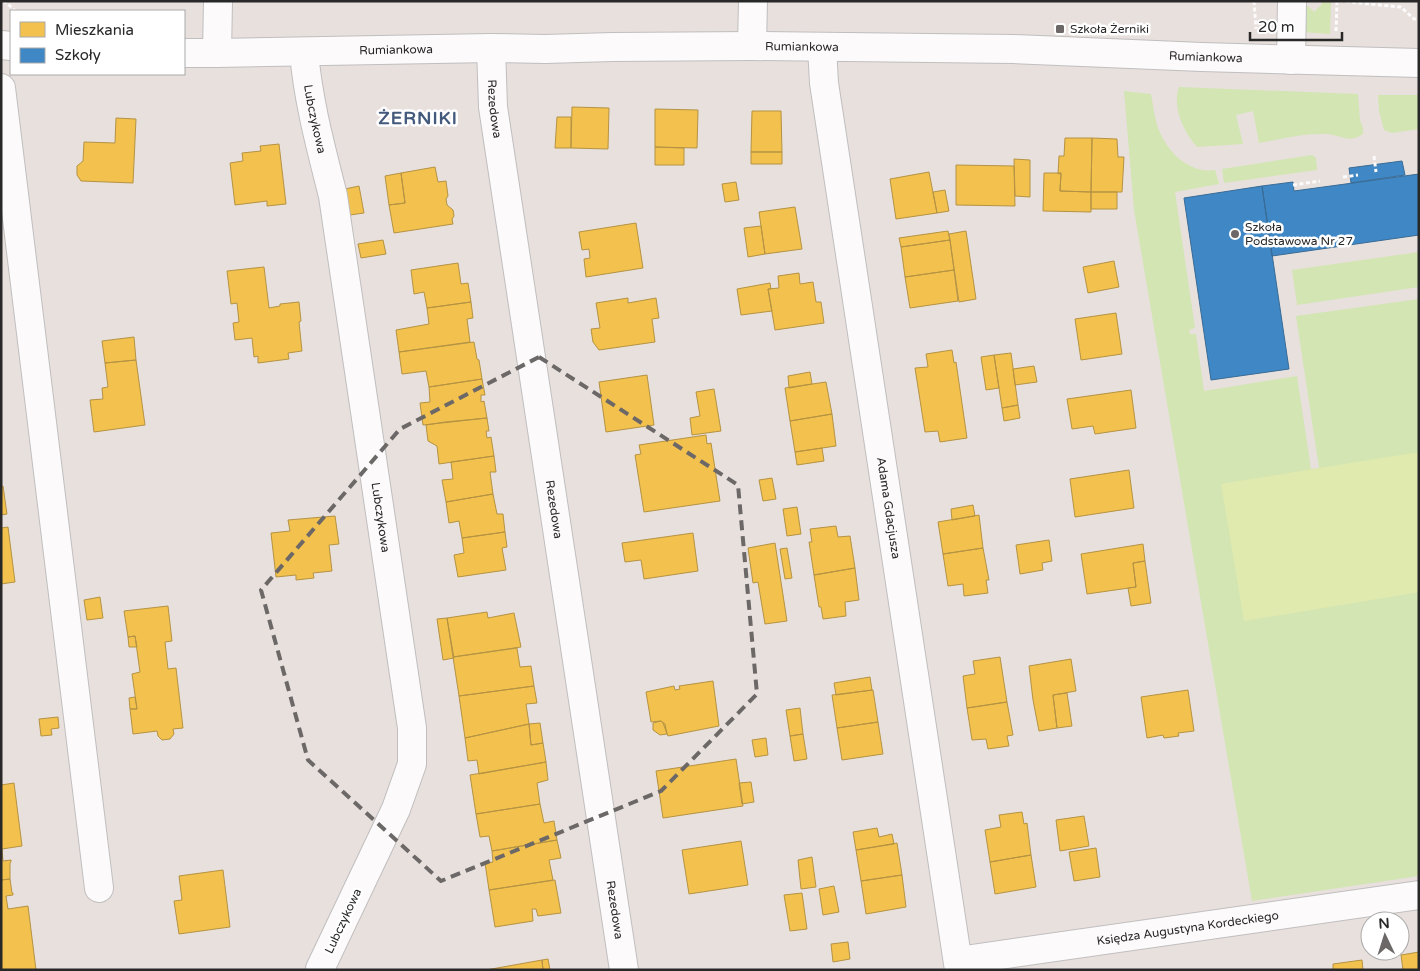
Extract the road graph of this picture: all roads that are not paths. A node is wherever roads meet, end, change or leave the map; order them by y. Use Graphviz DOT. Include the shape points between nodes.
graph roads {
  1 [pos="218,1"];
  2 [pos="753,1"];
  3 [pos="1292,1"];
  4 [pos="752,46"];
  5 [pos="822,47"];
  6 [pos="491,48"];
  7 [pos="185,52"];
  8 [pos="304,52"];
  9 [pos="217,53"];
  10 [pos="1291,60"];
  11 [pos="1419,63"];
  12 [pos="1,88"];
  13 [pos="99,888"];
  14 [pos="1419,895"];
  15 [pos="958,965"];
  16 [pos="320,969"];
  17 [pos="624,970"];
  1 -- 9 [label="street"];
  2 -- 4 [label="street"];
  3 -- 10 [label="street"];
  4 -- 5 [label="street, Rumiankowa"];
  4 -- 6 [label="street, Rumiankowa"];
  5 -- 10 [label="street, Rumiankowa" via="1013,49"];
  5 -- 15 [label="street, Adama Gdacjusza" via="824,83"];
  6 -- 8 [label="street, Rumiankowa"];
  6 -- 17 [label="street, Rezedowa" via="493,107"];
  7 -- 9 [label="street, Rumiankowa"];
  8 -- 9 [label="street, Rumiankowa"];
  8 -- 16 [label="street, Lubczykowa" via="312,111 333,196 412,728 412,764 396,809"];
  10 -- 11 [label="street, Rumiankowa"];
  12 -- 13 [label="street"];
  14 -- 15 [label="street, Księdza Augustyna Kordeckiego"];
}
